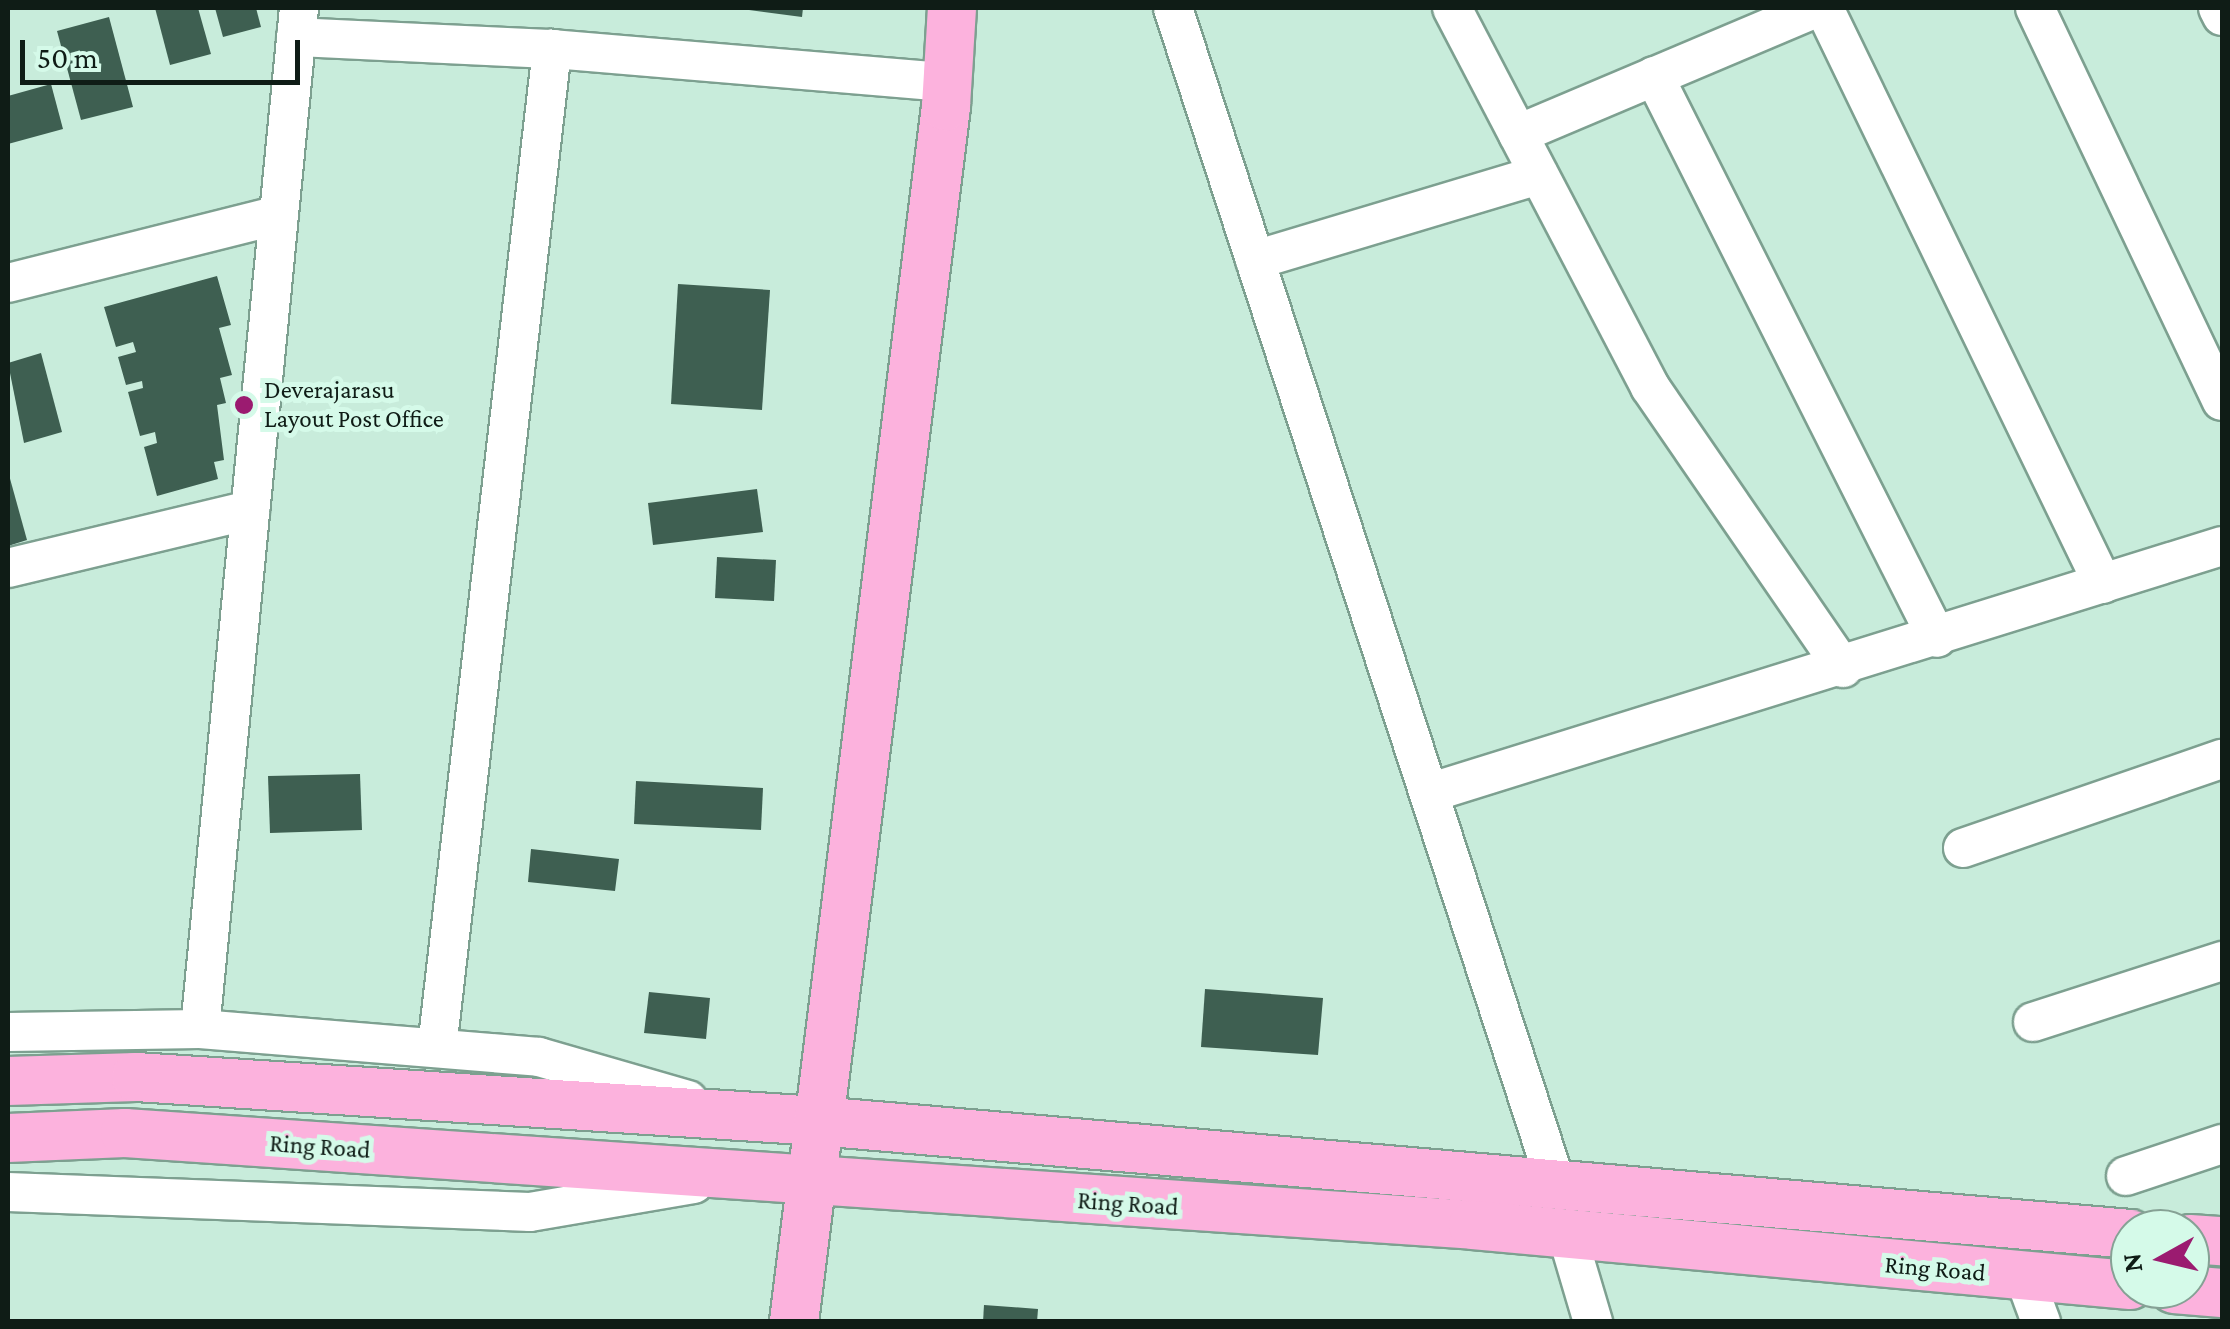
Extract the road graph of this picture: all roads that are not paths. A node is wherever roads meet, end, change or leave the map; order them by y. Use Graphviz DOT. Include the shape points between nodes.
graph roads {
  1 [pos="952,8"];
  2 [pos="1173,8"];
  3 [pos="1452,8"];
  4 [pos="1816,8"];
  5 [pos="1824,8"];
  6 [pos="2036,8"];
  7 [pos="2218,8"];
  8 [pos="2222,16"];
  9 [pos="298,22"];
  10 [pos="552,49"];
  11 [pos="1654,76"];
  12 [pos="948,82"];
  13 [pos="1518,134"];
  14 [pos="1539,174"];
  15 [pos="278,216"];
  16 [pos="1255,260"];
  17 [pos="8,283"];
  18 [pos="2222,402"];
  19 [pos="250,510"];
  20 [pos="2222,546"];
  21 [pos="8,568"];
  22 [pos="2103,584"];
  23 [pos="1937,638"];
  24 [pos="1843,668"];
  25 [pos="2222,759"];
  26 [pos="1429,793"];
  27 [pos="1963,848"];
  28 [pos="2222,961"];
  29 [pos="2033,1022"];
  30 [pos="200,1029"];
  31 [pos="8,1032"];
  32 [pos="437,1048"];
  33 [pos="8,1081"];
  34 [pos="742,1116"];
  35 [pos="818,1121"];
  36 [pos="8,1138"];
  37 [pos="2222,1144"];
  38 [pos="2126,1176"];
  39 [pos="731,1178"];
  40 [pos="1555,1181"];
  41 [pos="808,1184"];
  42 [pos="8,1192"];
  43 [pos="2110,1232"];
  44 [pos="1566,1234"];
  45 [pos="2024,1276"];
  46 [pos="2110,1283"];
  47 [pos="794,1322"];
  48 [pos="1593,1322"];
  49 [pos="2040,1322"];
  1 -- 12 [label="main road"];
  2 -- 16 [label="street"];
  3 -- 13 [label="street"];
  4 -- 11 [label="street"];
  5 -- 22 [label="street"];
  6 -- 18 [label="street"];
  7 -- 8 [label="street"];
  9 -- 10 [label="street"];
  9 -- 15 [label="street"];
  10 -- 12 [label="street"];
  10 -- 32 [label="street"];
  11 -- 13 [label="street"];
  11 -- 23 [label="street"];
  12 -- 35 [label="main road"];
  13 -- 14 [label="street"];
  14 -- 16 [label="street"];
  14 -- 24 [label="street" via="1650,387"];
  15 -- 17 [label="street"];
  15 -- 19 [label="street"];
  16 -- 26 [label="street"];
  19 -- 21 [label="street"];
  19 -- 30 [label="street"];
  20 -- 22 [label="street"];
  22 -- 23 [label="street"];
  23 -- 24 [label="street"];
  24 -- 26 [label="street"];
  25 -- 27 [label="street"];
  26 -- 40 [label="street"];
  28 -- 29 [label="street"];
  30 -- 31 [label="street"];
  30 -- 32 [label="street"];
  32 -- 34 [label="street" via="538,1057"];
  33 -- 34 [label="main road, Ring Road" via="136,1076"];
  34 -- 35 [label="main road, Ring Road"];
  35 -- 40 [label="main road, Ring Road"];
  35 -- 41 [label="main road"];
  36 -- 39 [label="main road, Ring Road" via="125,1132"];
  37 -- 38 [label="street"];
  39 -- 41 [label="main road, Ring Road"];
  39 -- 42 [label="street" via="530,1212"];
  40 -- 43 [label="main road, Ring Road"];
  41 -- 44 [label="main road, Ring Road"];
  41 -- 47 [label="main road"];
  44 -- 45 [label="main road, Ring Road"];
  44 -- 48 [label="street"];
  45 -- 46 [label="main road, Ring Road"];
  45 -- 49 [label="street"];
}
